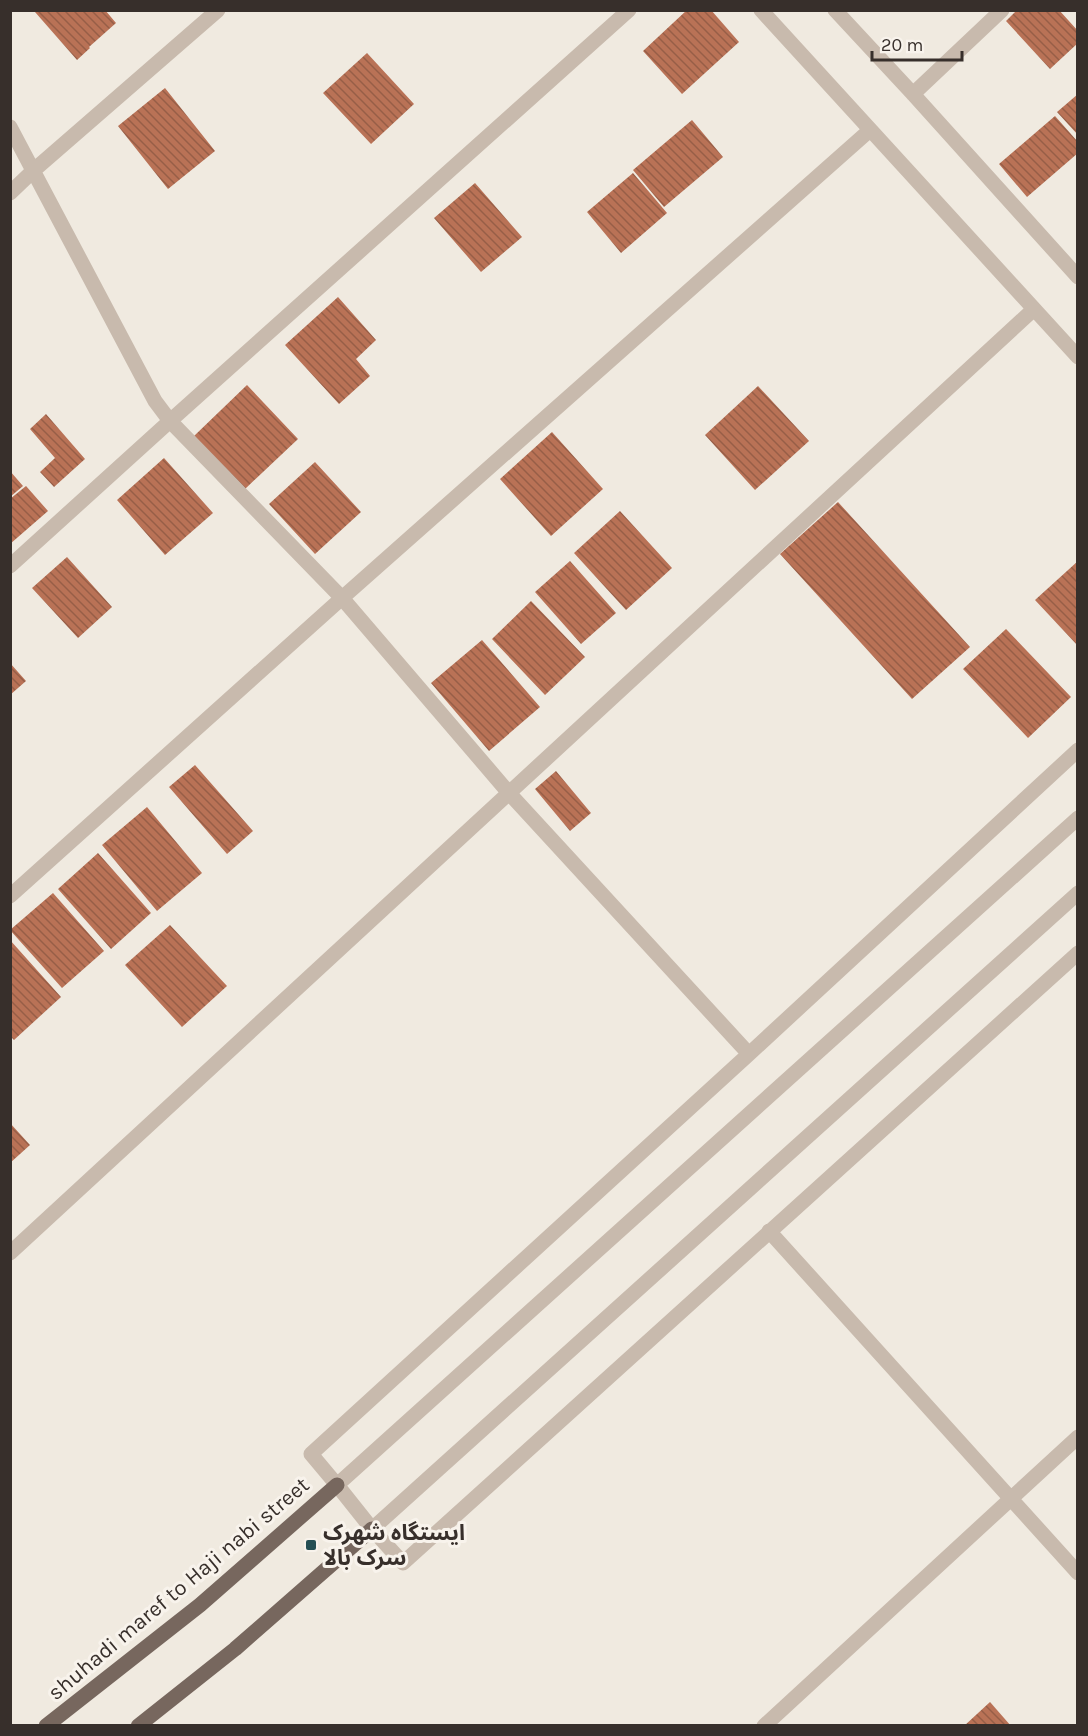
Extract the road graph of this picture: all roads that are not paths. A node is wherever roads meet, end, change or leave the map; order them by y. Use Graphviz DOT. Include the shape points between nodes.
graph roads {
  1 [pos="218,10"];
  2 [pos="629,10"];
  3 [pos="761,10"];
  4 [pos="835,10"];
  5 [pos="1002,10"];
  6 [pos="913,94"];
  7 [pos="10,127"];
  8 [pos="870,130"];
  9 [pos="34,170"];
  10 [pos="10,193"];
  11 [pos="1077,276"];
  12 [pos="1034,309"];
  13 [pos="1077,357"];
  14 [pos="170,421"];
  15 [pos="10,566"];
  16 [pos="342,598"];
  17 [pos="1077,750"];
  18 [pos="509,793"];
  19 [pos="1077,818"];
  20 [pos="1077,893"];
  21 [pos="10,896"];
  22 [pos="1077,953"];
  23 [pos="749,1054"];
  24 [pos="769,1231"];
  25 [pos="10,1253"];
  26 [pos="1077,1437"];
  27 [pos="337,1485"];
  28 [pos="1010,1499"];
  29 [pos="372,1529"];
  30 [pos="1077,1573"];
  31 [pos="46,1725"];
  32 [pos="138,1725"];
  33 [pos="764,1725"];
  1 -- 9 [label="street"];
  2 -- 14 [label="street"];
  3 -- 8 [label="street"];
  4 -- 6 [label="street"];
  5 -- 6 [label="street"];
  6 -- 11 [label="street"];
  7 -- 9 [label="street"];
  8 -- 12 [label="street"];
  8 -- 16 [label="street"];
  9 -- 10 [label="street"];
  9 -- 14 [label="street" via="154,401"];
  12 -- 13 [label="street"];
  12 -- 18 [label="street"];
  14 -- 15 [label="street"];
  14 -- 16 [label="street"];
  16 -- 18 [label="street"];
  16 -- 21 [label="street"];
  17 -- 23 [label="street"];
  18 -- 23 [label="street"];
  18 -- 25 [label="street"];
  19 -- 27 [label="street"];
  20 -- 29 [label="street"];
  22 -- 24 [label="street"];
  23 -- 27 [label="street" via="311,1454"];
  24 -- 28 [label="street"];
  24 -- 29 [label="street" via="404,1563"];
  26 -- 28 [label="street"];
  27 -- 29 [label="street"];
  27 -- 31 [label="main road, shuhadi maref to Haji nabi street" via="200,1605"];
  28 -- 30 [label="street"];
  28 -- 33 [label="street"];
  29 -- 32 [label="main road" via="235,1649"];
}
